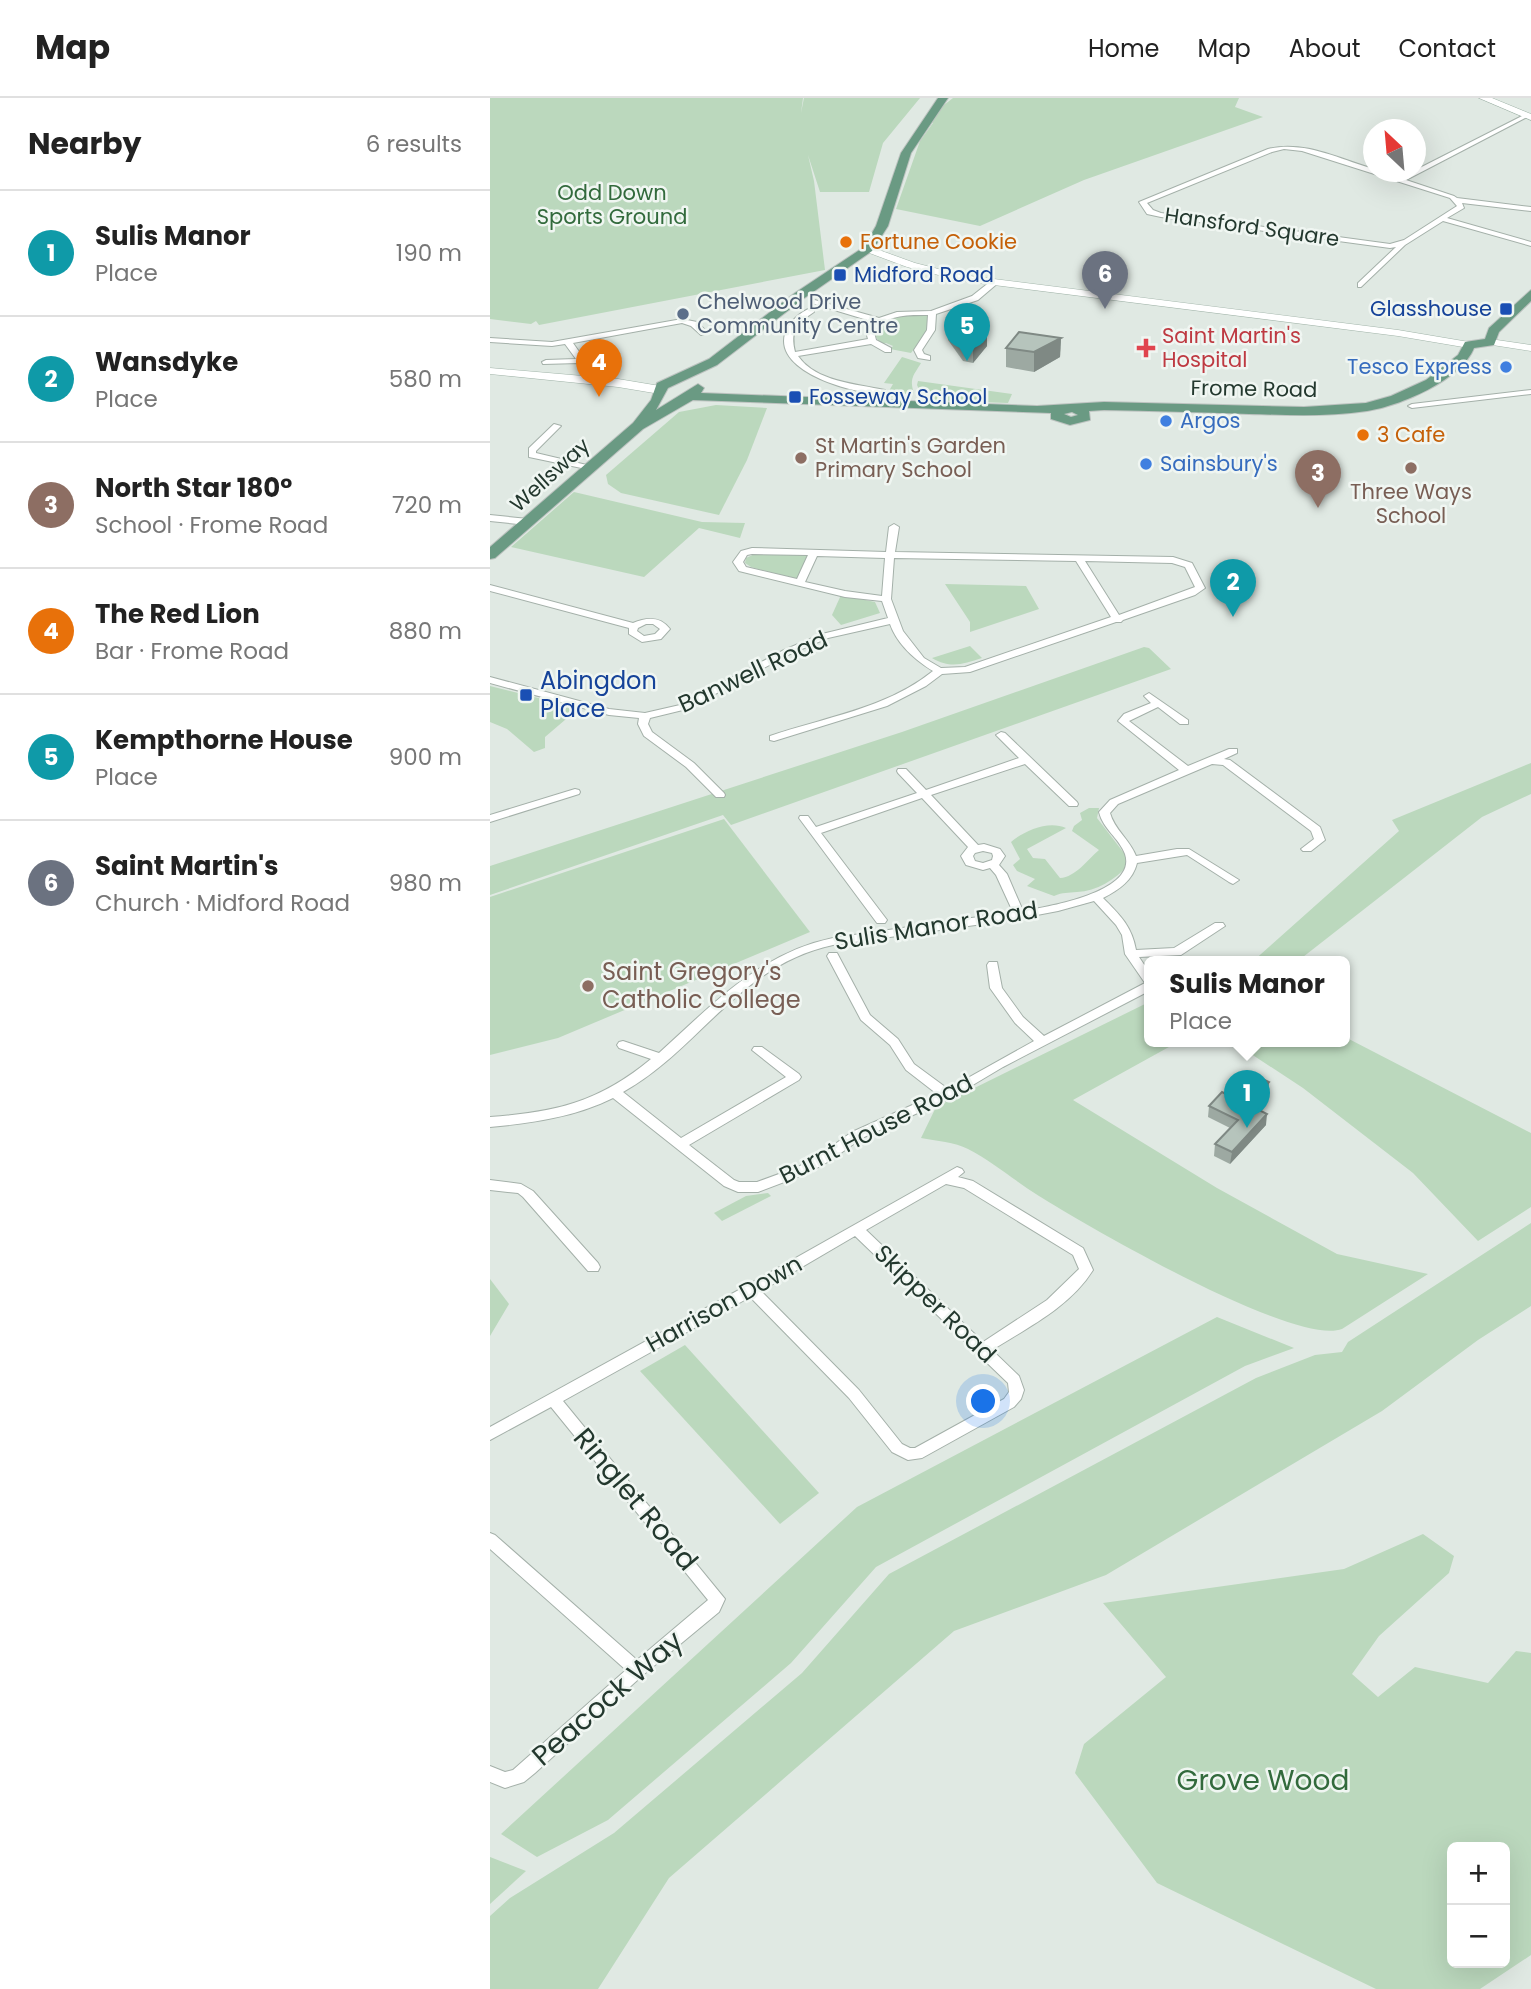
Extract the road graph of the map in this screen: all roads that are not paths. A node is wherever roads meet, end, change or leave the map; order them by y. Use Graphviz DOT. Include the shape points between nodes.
graph roads {
  1 [pos="933,98"];
  2 [pos="943,98"];
  3 [pos="1485,98"];
  4 [pos="1529,116"];
  5 [pos="919,122"];
  6 [pos="1363,168"];
  7 [pos="1426,168"];
  8 [pos="1407,182"];
  9 [pos="1458,200"];
  10 [pos="1531,209"];
  11 [pos="1442,219"];
  12 [pos="882,226"];
  13 [pos="1531,244"];
  14 [pos="1402,245"];
  15 [pos="863,248"];
  16 [pos="893,258"];
  17 [pos="994,283"];
  18 [pos="1361,285"];
  19 [pos="1531,294"];
  20 [pos="932,313"];
  21 [pos="879,321"];
  22 [pos="704,333"];
  23 [pos="490,340"];
  24 [pos="872,341"];
  25 [pos="568,342"];
  26 [pos="1490,342"];
  27 [pos="1469,345"];
  28 [pos="1531,348"];
  29 [pos="888,350"];
  30 [pos="792,355"];
  31 [pos="927,358"];
  32 [pos="581,361"];
  33 [pos="545,362"];
  34 [pos="713,362"];
  35 [pos="587,369"];
  36 [pos="490,371"];
  37 [pos="665,387"];
  38 [pos="692,391"];
  39 [pos="883,392"];
  40 [pos="1531,392"];
  41 [pos="1412,406"];
  42 [pos="1141,407"];
  43 [pos="1063,411"];
  44 [pos="557,426"];
  45 [pos="638,426"];
  46 [pos="589,468"];
  47 [pos="490,518"];
  48 [pos="528,522"];
  49 [pos="894,527"];
  50 [pos="814,552"];
  51 [pos="490,555"];
  52 [pos="890,555"];
  53 [pos="1080,560"];
  54 [pos="800,583"];
  55 [pos="490,588"];
  56 [pos="886,599"];
  57 [pos="892,620"];
  58 [pos="1118,620"];
  59 [pos="634,626"];
  60 [pos="939,671"];
  61 [pos="490,680"];
  62 [pos="1149,696"];
  63 [pos="1159,703"];
  64 [pos="645,716"];
  65 [pos="1184,722"];
  66 [pos="1002,735"];
  67 [pos="774,738"];
  68 [pos="1233,751"];
  69 [pos="1026,760"];
  70 [pos="1208,762"];
  71 [pos="1186,770"];
  72 [pos="902,771"];
  73 [pos="575,792"];
  74 [pos="720,795"];
  75 [pos="924,796"];
  76 [pos="1073,804"];
  77 [pos="804,818"];
  78 [pos="490,819"];
  79 [pos="815,831"];
  80 [pos="1307,849"];
  81 [pos="1132,860"];
  82 [pos="1233,880"];
  83 [pos="1095,896"];
  84 [pos="1019,914"];
  85 [pos="881,920"];
  86 [pos="1219,926"];
  87 [pos="1131,954"];
  88 [pos="833,956"];
  89 [pos="993,965"];
  90 [pos="1144,976"];
  91 [pos="1144,987"];
  92 [pos="1043,1042"];
  93 [pos="623,1045"];
  94 [pos="758,1049"];
  95 [pos="659,1058"];
  96 [pos="614,1091"];
  97 [pos="947,1095"];
  98 [pos="490,1122"];
  99 [pos="682,1143"];
  100 [pos="957,1172"];
  101 [pos="944,1179"];
  102 [pos="490,1185"];
  103 [pos="856,1228"];
  104 [pos="593,1267"];
  105 [pos="751,1290"];
  106 [pos="983,1349"];
  107 [pos="554,1399"];
  108 [pos="490,1434"];
  109 [pos="490,1540"];
  110 [pos="717,1599"];
  111 [pos="637,1670"];
  112 [pos="490,1774"];
  1 -- 5 [label="main road, Wellsway"];
  2 -- 5 [label="main road, Wellsway"];
  3 -- 4 [label="main road"];
  4 -- 7 [label="street"];
  5 -- 12 [label="main road, Wellsway"];
  5 -- 15 [label="main road, Wellsway" via="899,145"];
  6 -- 14 [label="street, Hansford Square" via="1284,147 1143,202 1150,212 1161,215"];
  8 -- 9 [label="street, Hansford Square"];
  9 -- 10 [label="street, Hansford Square"];
  9 -- 11 [label="street" via="1459,208"];
  11 -- 13 [label="street"];
  11 -- 14 [label="street"];
  12 -- 15 [label="main road, Wellsway"];
  12 -- 16 [label="main road" via="881,243"];
  14 -- 18 [label="street"];
  15 -- 16 [label="main road"];
  15 -- 34 [label="main road, Wellsway"];
  16 -- 17 [label="main road"];
  17 -- 20 [label="street" via="975,298"];
  17 -- 27 [label="main road"];
  19 -- 26 [label="main road" via="1493,331"];
  20 -- 21 [label="street" via="900,314"];
  20 -- 31 [label="street" via="931,330 918,350"];
  21 -- 24 [label="street" via="870,332"];
  21 -- 30 [label="street" via="813,305 790,329"];
  22 -- 25 [label="street" via="682,321"];
  23 -- 25 [label="street" via="542,345"];
  24 -- 29 [label="street"];
  24 -- 30 [label="street"];
  25 -- 32 [label="street"];
  26 -- 27 [label="main road"];
  26 -- 28 [label="main road"];
  27 -- 42 [label="main road, Frome Road" via="1464,357 1431,383 1367,407 1323,411"];
  30 -- 39 [label="street" via="822,377"];
  32 -- 33 [label="street"];
  32 -- 35 [label="street"];
  34 -- 37 [label="main road, Wellsway"];
  34 -- 38 [label="main road, Wellsway"];
  36 -- 37 [label="main road"];
  37 -- 38 [label="main road" via="672,398"];
  37 -- 45 [label="main road, Wellsway"];
  38 -- 43 [label="main road, Frome Road" via="745,399"];
  38 -- 45 [label="main road, Wellsway"];
  40 -- 41 [label="street"];
  42 -- 43 [label="main road, Frome Road"];
  42 -- 43 [label="main road, Frome Road" via="1085,417 1083,411"];
  44 -- 46 [label="street" via="532,455"];
  45 -- 46 [label="main road, Wellsway"];
  46 -- 48 [label="main road, Wellsway"];
  47 -- 48 [label="street"];
  48 -- 51 [label="main road, Wellsway"];
  49 -- 52 [label="street"];
  50 -- 52 [label="street"];
  50 -- 54 [label="street"];
  50 -- 54 [label="street" via="752,551 740,557 742,569"];
  52 -- 53 [label="street"];
  52 -- 56 [label="street"];
  53 -- 58 [label="street"];
  53 -- 58 [label="street" via="1181,561 1189,565 1200,584 1192,593"];
  54 -- 56 [label="street"];
  55 -- 59 [label="street"];
  56 -- 57 [label="street"];
  57 -- 60 [label="street" via="904,642"];
  57 -- 64 [label="street, Banwell Road" via="825,636 683,707"];
  58 -- 60 [label="street" via="966,670"];
  60 -- 67 [label="street" via="926,683 885,702"];
  61 -- 64 [label="street, Banwell Road" via="609,712"];
  62 -- 63 [label="street"];
  63 -- 65 [label="street"];
  63 -- 71 [label="street" via="1123,721"];
  64 -- 74 [label="street" via="648,734"];
  66 -- 69 [label="street"];
  68 -- 70 [label="street"];
  69 -- 75 [label="street"];
  69 -- 76 [label="street"];
  70 -- 71 [label="street"];
  70 -- 80 [label="street" via="1226,762 1316,829 1320,840"];
  71 -- 81 [label="street" via="1114,802 1104,812 1105,822"];
  72 -- 75 [label="street"];
  73 -- 78 [label="street"];
  75 -- 79 [label="street"];
  75 -- 84 [label="street" via="975,848 996,851 999,856 993,864"];
  77 -- 79 [label="street"];
  79 -- 85 [label="street"];
  81 -- 82 [label="street" via="1189,852"];
  81 -- 83 [label="street, Sulis Manor Road" via="1124,878"];
  83 -- 84 [label="street, Sulis Manor Road"];
  83 -- 87 [label="street, Burnt House Road" via="1122,923"];
  84 -- 95 [label="street, Sulis Manor Road" via="845,939 793,953 765,967"];
  86 -- 87 [label="street" via="1177,952"];
  87 -- 90 [label="street, Burnt House Road"];
  88 -- 97 [label="street" via="865,1017 894,1042 910,1068"];
  89 -- 92 [label="street" via="996,988 1019,1020"];
  91 -- 92 [label="street, Burnt House Road"];
  92 -- 97 [label="street, Burnt House Road"];
  93 -- 95 [label="street"];
  94 -- 99 [label="street" via="795,1077"];
  95 -- 96 [label="street, Sulis Manor Road"];
  96 -- 98 [label="street, Sulis Manor Road" via="544,1118"];
  96 -- 99 [label="street, Burnt House Road"];
  97 -- 99 [label="street, Burnt House Road" via="865,1130 803,1170 758,1187 729,1183"];
  100 -- 101 [label="street, Harrison Down"];
  101 -- 103 [label="street, Harrison Down"];
  101 -- 106 [label="street" via="968,1184 1078,1252 1086,1269 1052,1305"];
  102 -- 104 [label="street" via="528,1194"];
  103 -- 105 [label="street, Harrison Down"];
  103 -- 106 [label="street, Skipper Road"];
  105 -- 106 [label="street, Skipper Road" via="854,1394 897,1448 908,1454 917,1454 1016,1396 1014,1380"];
  105 -- 107 [label="street, Harrison Down"];
  107 -- 108 [label="street, Harrison Down"];
  107 -- 110 [label="street, Ringlet Road"];
  109 -- 111 [label="street"];
  110 -- 111 [label="street, Peacock Way"];
  111 -- 112 [label="street, Peacock Way" via="518,1776 505,1780"];
}
